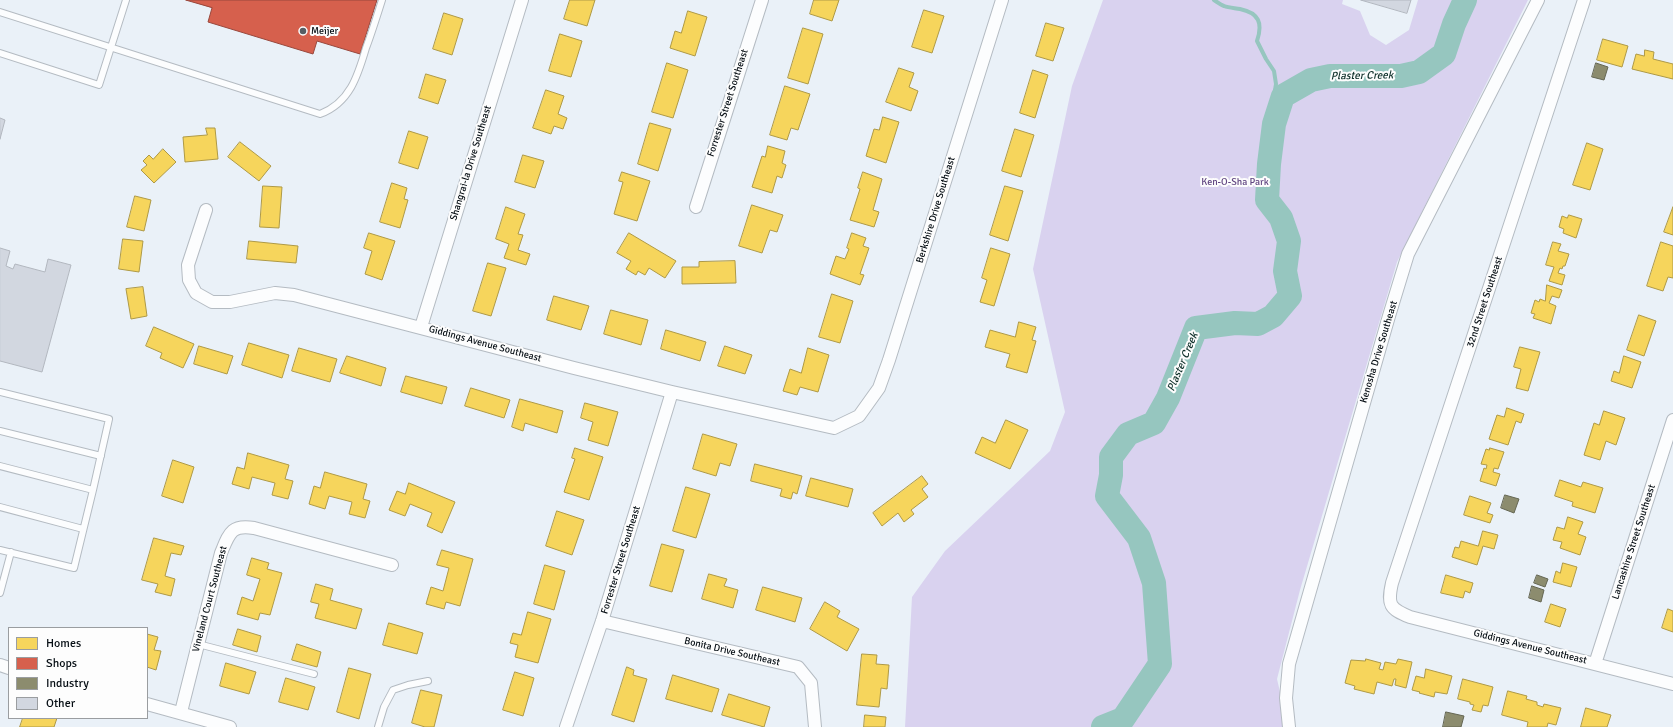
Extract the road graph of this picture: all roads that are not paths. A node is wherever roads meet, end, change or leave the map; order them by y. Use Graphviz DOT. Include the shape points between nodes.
graph roads {
  1 [pos="126,0"];
  2 [pos="382,0"];
  3 [pos="522,0"];
  4 [pos="762,0"];
  5 [pos="1002,0"];
  6 [pos="1538,0"];
  7 [pos="1584,0"];
  8 [pos="0,12"];
  9 [pos="111,48"];
  10 [pos="0,53"];
  11 [pos="696,207"];
  12 [pos="206,210"];
  13 [pos="420,327"];
  14 [pos="0,392"];
  15 [pos="672,392"];
  16 [pos="859,416"];
  17 [pos="1673,420"];
  18 [pos="0,431"];
  19 [pos="100,456"];
  20 [pos="0,466"];
  21 [pos="93,490"];
  22 [pos="0,507"];
  23 [pos="84,529"];
  24 [pos="0,550"];
  25 [pos="11,552"];
  26 [pos="392,565"];
  27 [pos="0,590"];
  28 [pos="1391,605"];
  29 [pos="602,621"];
  30 [pos="198,644"];
  31 [pos="1595,664"];
  32 [pos="314,674"];
  33 [pos="428,681"];
  34 [pos="1673,684"];
  35 [pos="148,704"];
  36 [pos="181,712"];
  37 [pos="230,727"];
  38 [pos="378,727"];
  39 [pos="566,727"];
  40 [pos="815,727"];
  41 [pos="1289,727"];
  1 -- 9 [label="lane"];
  2 -- 9 [label="lane" via="357,79 331,110 320,114"];
  3 -- 13 [label="street, Shangrai-la Drive Southeast"];
  4 -- 11 [label="street, Forrester Street Southeast"];
  5 -- 16 [label="street, Berkshire Drive Southeast" via="890,360 878,388"];
  6 -- 41 [label="street, Kenosha Drive Southeast" via="1408,254 1289,664 1286,698"];
  7 -- 28 [label="street, 32nd Street Southeast" via="1392,583 1389,596"];
  8 -- 9 [label="lane"];
  9 -- 10 [label="lane" via="99,85"];
  12 -- 13 [label="street, Giddings Avenue Southeast" via="188,265 189,280 196,293 212,302 230,302 275,293 294,295"];
  13 -- 15 [label="street, Giddings Avenue Southeast"];
  14 -- 19 [label="lane" via="109,420"];
  15 -- 16 [label="street, Giddings Avenue Southeast" via="834,428"];
  15 -- 29 [label="street, Forrester Street Southeast"];
  17 -- 31 [label="street, Lancashire Street Southeast"];
  18 -- 19 [label="lane"];
  19 -- 21 [label="lane"];
  20 -- 21 [label="lane"];
  21 -- 23 [label="lane"];
  22 -- 23 [label="lane"];
  23 -- 25 [label="lane" via="74,568"];
  24 -- 25 [label="lane"];
  25 -- 27 [label="lane"];
  26 -- 30 [label="street, Vineland Court Southeast" via="254,528 238,527 227,539 220,553"];
  28 -- 31 [label="street, Giddings Avenue Southeast" via="1396,611 1410,617"];
  29 -- 39 [label="street, Forrester Street Southeast"];
  29 -- 40 [label="street, Bonita Drive Southeast" via="798,667 811,683"];
  30 -- 32 [label="lane"];
  30 -- 36 [label="street, Vineland Court Southeast"];
  31 -- 34 [label="street, Giddings Avenue Southeast"];
  33 -- 38 [label="lane" via="393,690"];
  35 -- 36 [label="street"];
  36 -- 37 [label="street"];
}
